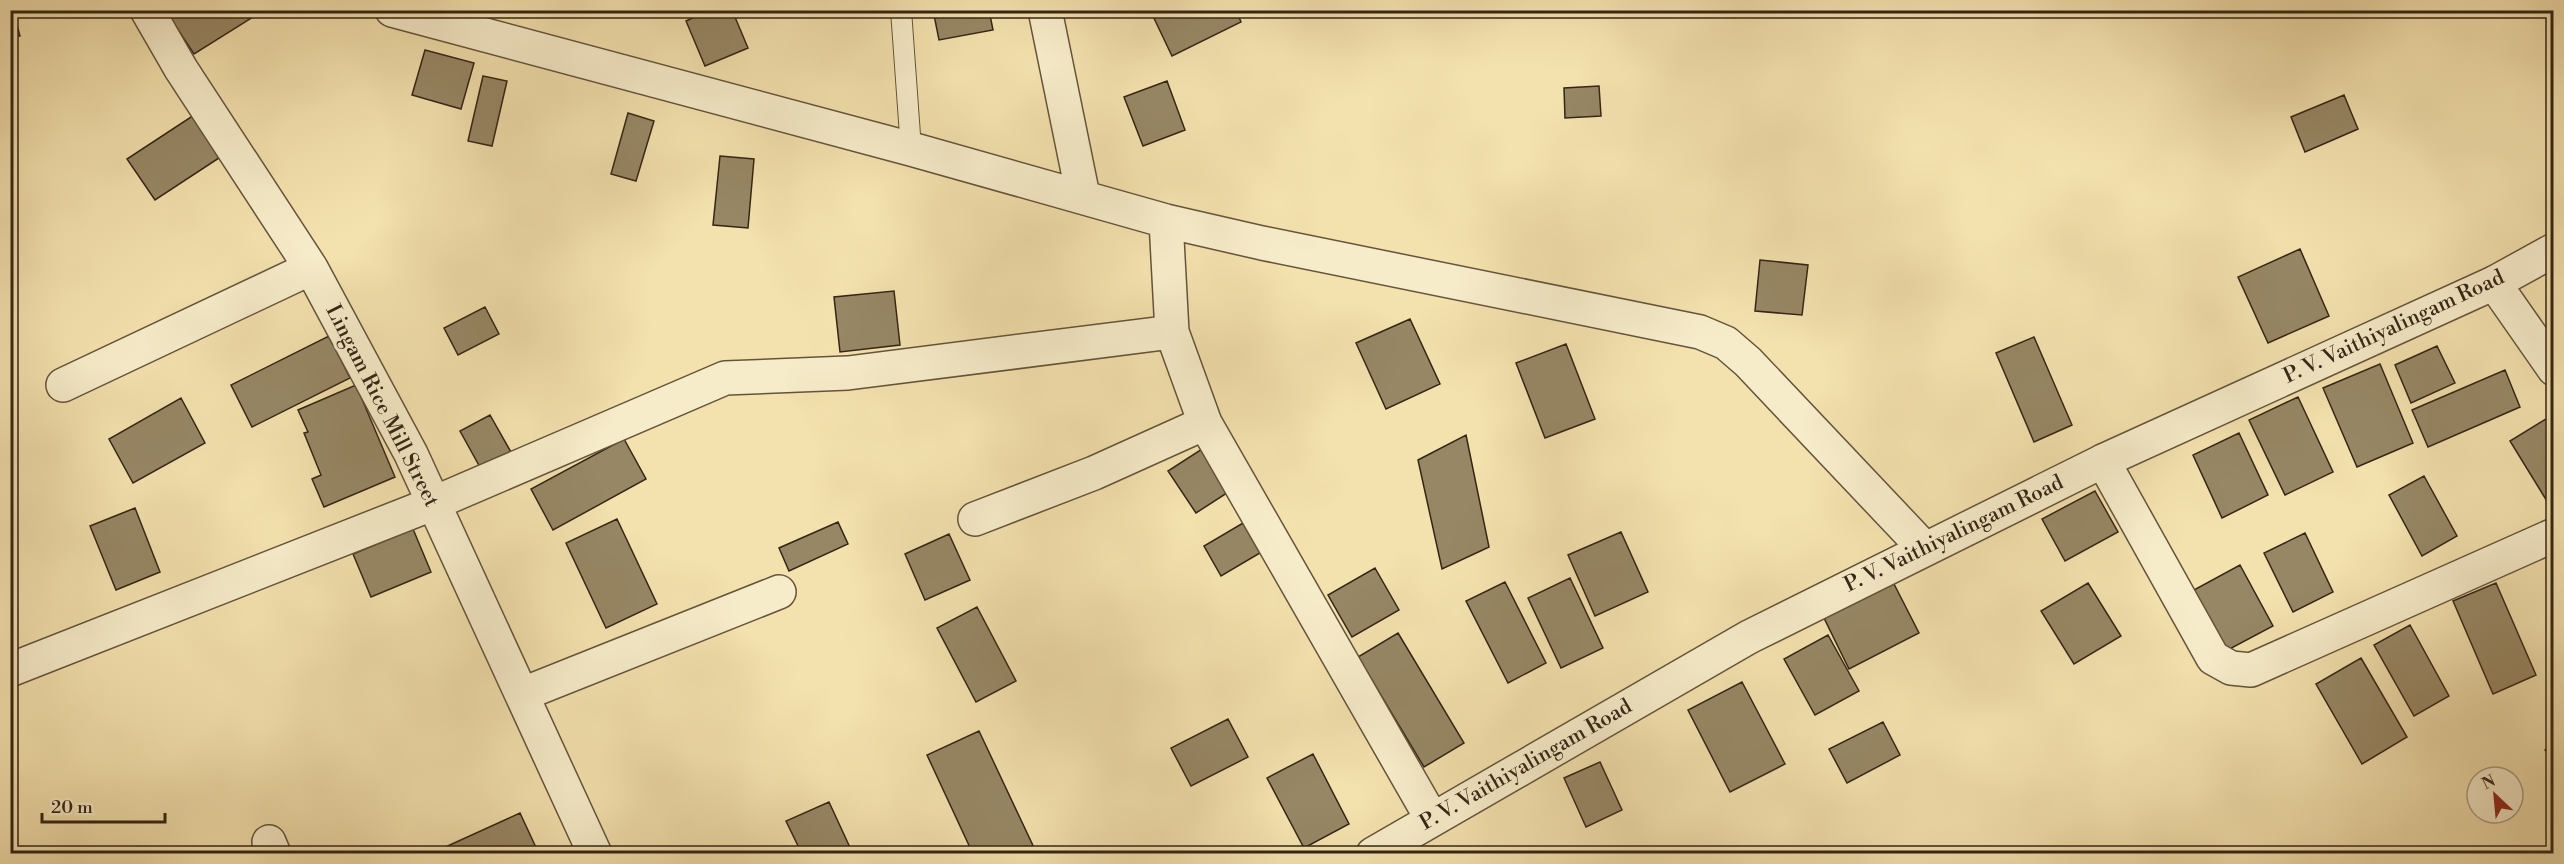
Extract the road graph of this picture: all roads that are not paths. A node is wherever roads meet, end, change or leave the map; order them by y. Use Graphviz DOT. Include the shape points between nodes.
graph roads {
  1 [pos="147,10"];
  2 [pos="392,10"];
  3 [pos="901,10"];
  4 [pos="1046,10"];
  5 [pos="490,24"];
  6 [pos="911,149"];
  7 [pos="1083,196"];
  8 [pos="1166,221"];
  9 [pos="2553,250"];
  10 [pos="311,268"];
  11 [pos="2494,282"];
  12 [pos="1172,332"];
  13 [pos="2553,369"];
  14 [pos="63,385"];
  15 [pos="1205,423"];
  16 [pos="2103,461"];
  17 [pos="432,504"];
  18 [pos="975,519"];
  19 [pos="2553,535"];
  20 [pos="1924,548"];
  21 [pos="779,592"];
  22 [pos="10,670"];
  23 [pos="523,694"];
  24 [pos="1432,819"];
  25 [pos="596,854"];
  26 [pos="1373,854"];
  1 -- 10 [label="street, Lingam Rice Mill Street"];
  2 -- 5 [label="street"];
  3 -- 6 [label="lane"];
  4 -- 7 [label="street"];
  5 -- 6 [label="street"];
  6 -- 7 [label="street"];
  7 -- 8 [label="street"];
  8 -- 12 [label="street"];
  8 -- 20 [label="street" via="1700,332 1726,343"];
  9 -- 11 [label="street, P. V. Vaithiyalingam Road"];
  10 -- 14 [label="street"];
  10 -- 17 [label="street, Lingam Rice Mill Street" via="411,454"];
  11 -- 13 [label="street"];
  11 -- 16 [label="street, P. V. Vaithiyalingam Road"];
  12 -- 15 [label="street"];
  12 -- 17 [label="street" via="848,373 725,378"];
  15 -- 18 [label="street" via="1094,473"];
  15 -- 24 [label="street"];
  16 -- 19 [label="street" via="2213,658 2231,668 2251,670"];
  16 -- 20 [label="street, P. V. Vaithiyalingam Road"];
  17 -- 22 [label="street"];
  17 -- 23 [label="street, Lingam Rice Mill Street"];
  20 -- 24 [label="street, P. V. Vaithiyalingam Road" via="1749,637"];
  21 -- 23 [label="street"];
  23 -- 25 [label="street, Lingam Rice Mill Street"];
  24 -- 26 [label="street, P. V. Vaithiyalingam Road"];
}
